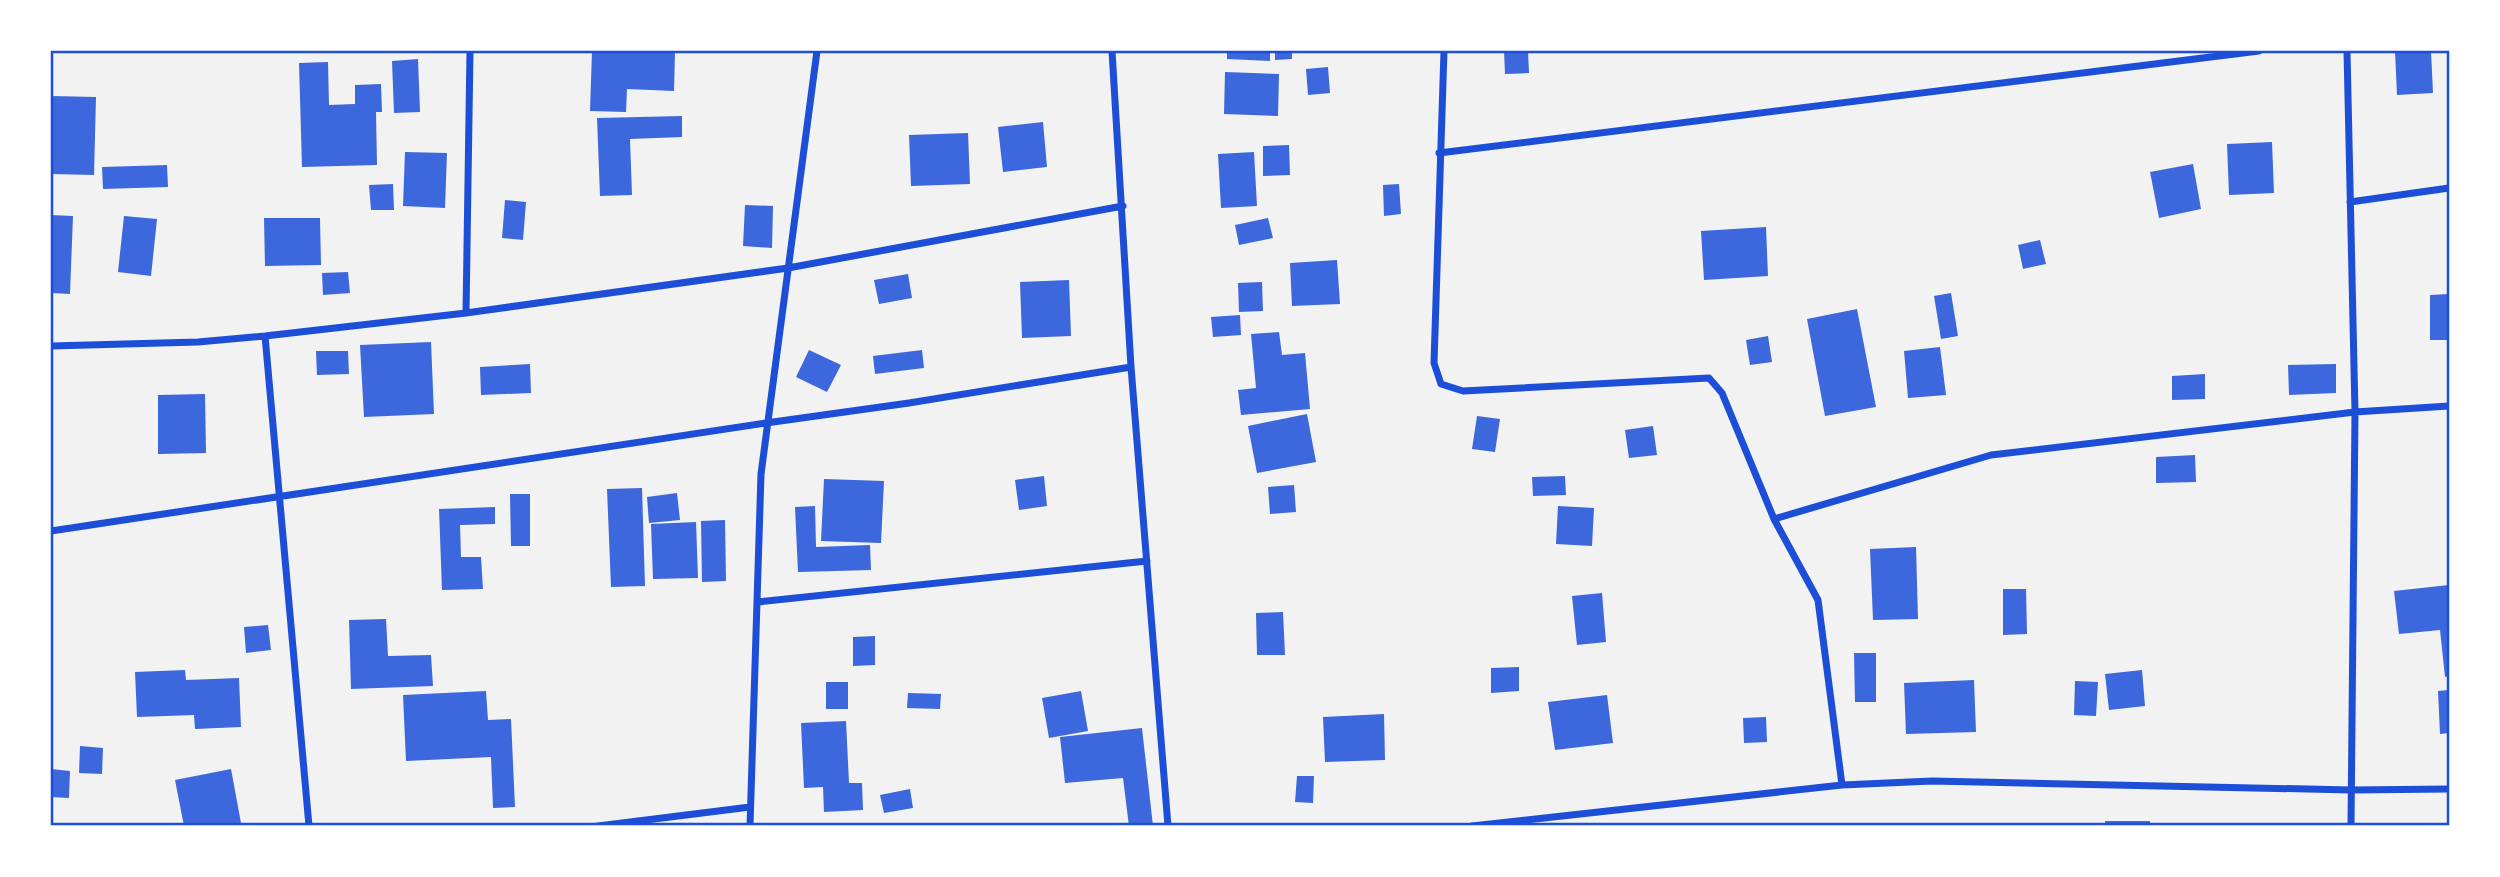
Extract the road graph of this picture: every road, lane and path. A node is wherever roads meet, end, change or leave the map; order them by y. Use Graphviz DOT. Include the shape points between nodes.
graph roads {
  1 [pos="470,51"];
  2 [pos="817,51"];
  3 [pos="1112,51"];
  4 [pos="1444,51"];
  5 [pos="2259,51"];
  6 [pos="2347,51"];
  7 [pos="1439,153"];
  8 [pos="2449,188"];
  9 [pos="2350,202"];
  10 [pos="1123,206"];
  11 [pos="788,268"];
  12 [pos="466,313"];
  13 [pos="265,337"];
  14 [pos="51,345"];
  15 [pos="1131,367"];
  16 [pos="2449,406"];
  17 [pos="2355,412"];
  18 [pos="766,423"];
  19 [pos="280,497"];
  20 [pos="1774,519"];
  21 [pos="51,531"];
  22 [pos="1147,561"];
  23 [pos="758,602"];
  24 [pos="1842,785"];
  25 [pos="2449,789"];
  26 [pos="2351,790"];
  27 [pos="750,807"];
  28 [pos="309,826"];
  29 [pos="598,826"];
  30 [pos="750,826"];
  31 [pos="1168,826"];
  32 [pos="1472,826"];
  33 [pos="2351,826"];
  1 -- 12 [label="street"];
  2 -- 11 [label="street"];
  3 -- 10 [label="street"];
  4 -- 7 [label="street"];
  5 -- 7 [label="street"];
  6 -- 9 [label="street"];
  7 -- 20 [label="street" via="1434,363 1441,384 1463,391 1709,378 1722,393"];
  8 -- 9 [label="street"];
  9 -- 17 [label="street"];
  10 -- 11 [label="street"];
  10 -- 15 [label="street"];
  11 -- 12 [label="street"];
  11 -- 18 [label="street"];
  12 -- 13 [label="street"];
  13 -- 14 [label="street"];
  13 -- 19 [label="street"];
  15 -- 18 [label="street"];
  15 -- 22 [label="street"];
  16 -- 17 [label="street"];
  17 -- 20 [label="street" via="1990,455"];
  17 -- 26 [label="street"];
  18 -- 19 [label="street"];
  18 -- 23 [label="street"];
  19 -- 21 [label="street"];
  19 -- 28 [label="street"];
  20 -- 24 [label="street" via="1818,600"];
  22 -- 23 [label="street"];
  22 -- 31 [label="street"];
  23 -- 27 [label="street"];
  24 -- 26 [label="street" via="1932,782"];
  24 -- 32 [label="street"];
  25 -- 26 [label="street"];
  26 -- 33 [label="street"];
  27 -- 29 [label="street"];
  27 -- 30 [label="street"];
}
